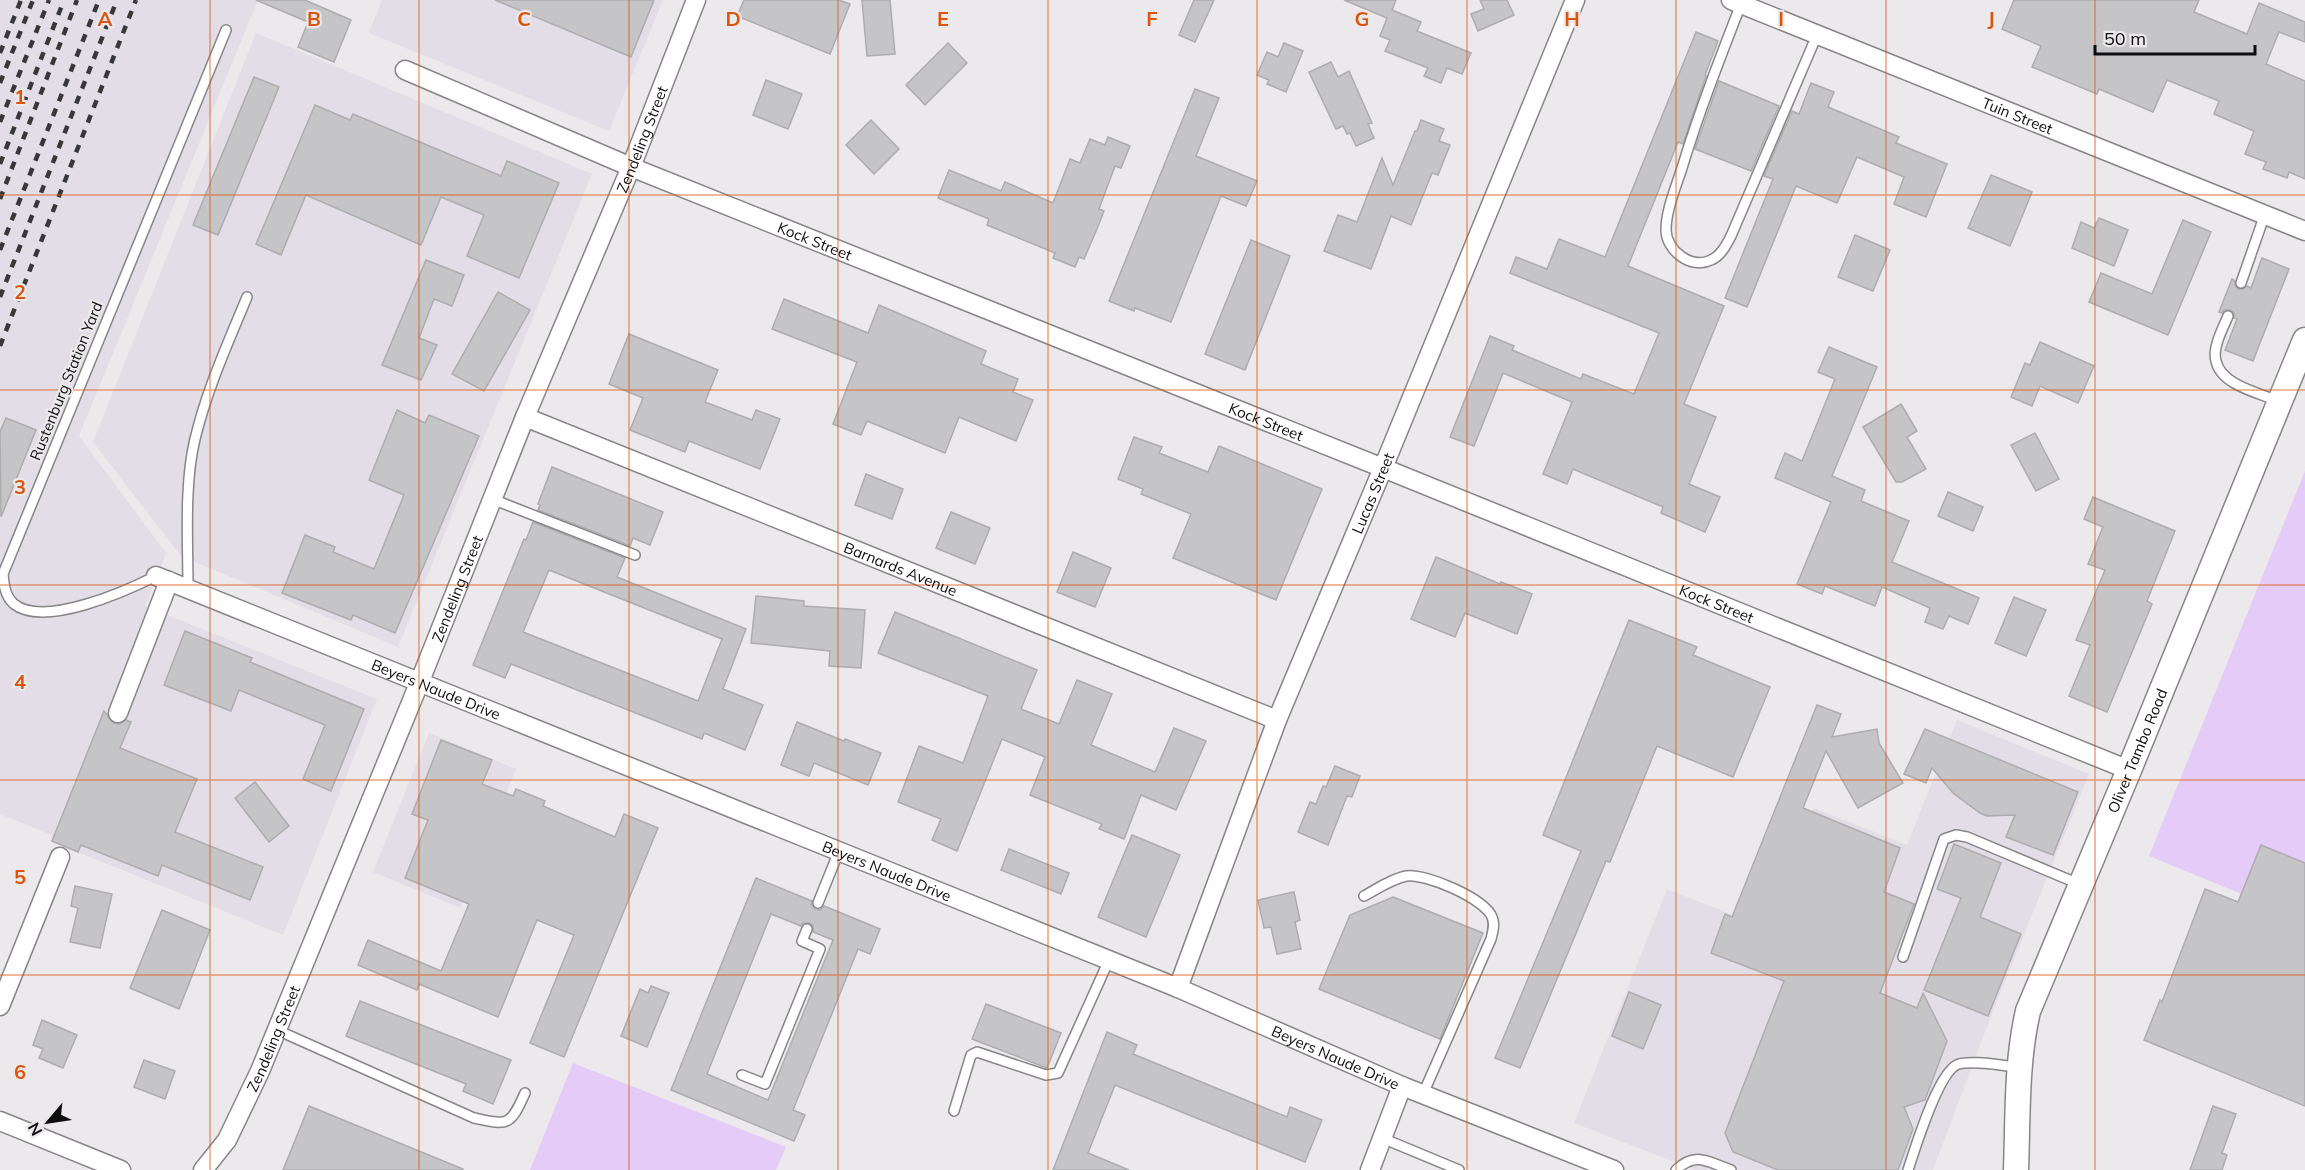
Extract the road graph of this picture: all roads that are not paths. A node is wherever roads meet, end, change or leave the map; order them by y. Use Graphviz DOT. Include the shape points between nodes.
graph roads {
  1 [pos="696,0"];
  2 [pos="1575,0"];
  3 [pos="1736,2"];
  4 [pos="226,30"];
  5 [pos="1817,34"];
  6 [pos="405,70"];
  7 [pos="631,167"];
  8 [pos="2265,214"];
  9 [pos="2305,231"];
  10 [pos="2241,283"];
  11 [pos="247,297"];
  12 [pos="2228,316"];
  13 [pos="2305,340"];
  14 [pos="2280,402"];
  15 [pos="525,417"];
  16 [pos="1383,468"];
  17 [pos="492,499"];
  18 [pos="635,555"];
  19 [pos="163,579"];
  20 [pos="188,589"];
  21 [pos="420,681"];
  22 [pos="118,713"];
  23 [pos="1277,720"];
  24 [pos="2129,770"];
  25 [pos="839,851"];
  26 [pos="60,857"];
  27 [pos="2081,885"];
  28 [pos="1364,896"];
  29 [pos="818,903"];
  30 [pos="807,929"];
  31 [pos="1903,957"];
  32 [pos="1109,960"];
  33 [pos="1178,988"];
  34 [pos="0,1006"];
  35 [pos="277,1030"];
  36 [pos="2020,1067"];
  37 [pos="742,1075"];
  38 [pos="1402,1086"];
  39 [pos="525,1094"];
  40 [pos="1423,1094"];
  41 [pos="954,1111"];
  42 [pos="0,1121"];
  43 [pos="1382,1138"];
  44 [pos="121,1170"];
  45 [pos="203,1170"];
  46 [pos="1370,1170"];
  47 [pos="1459,1170"];
  48 [pos="1614,1170"];
  49 [pos="1676,1170"];
  50 [pos="1731,1170"];
  51 [pos="1908,1170"];
  52 [pos="2016,1170"];
  1 -- 7 [label="street, Zendeling Street"];
  2 -- 16 [label="street, Lucas Street"];
  3 -- 5 [label="street, Tuin Street"];
  3 -- 5 [label="lane" via="1665,229 1673,251 1685,259 1711,261 1723,251"];
  4 -- 19 [label="lane, Rustenburg Station Yard" via="3,574 5,592 29,612 78,606"];
  5 -- 8 [label="street, Tuin Street"];
  6 -- 7 [label="street, Kock Street"];
  7 -- 15 [label="street, Zendeling Street"];
  7 -- 16 [label="street, Kock Street"];
  8 -- 9 [label="street, Tuin Street"];
  8 -- 10 [label="lane"];
  11 -- 20 [label="lane" via="209,389 194,441 188,499"];
  12 -- 14 [label="lane" via="2216,348 2221,372 2229,380"];
  13 -- 14 [label="main road, Oliver Tambo Road"];
  14 -- 24 [label="main road, Oliver Tambo Road"];
  15 -- 17 [label="street, Zendeling Street"];
  15 -- 23 [label="street, Barnards Avenue"];
  16 -- 23 [label="street, Lucas Street"];
  16 -- 24 [label="street, Kock Street"];
  17 -- 18 [label="lane"];
  17 -- 21 [label="street, Zendeling Street"];
  19 -- 20 [label="street, Beyers Naude Drive"];
  19 -- 22 [label="street"];
  20 -- 21 [label="street, Beyers Naude Drive"];
  21 -- 25 [label="street, Beyers Naude Drive"];
  21 -- 35 [label="street, Zendeling Street"];
  23 -- 33 [label="street, Lucas Street"];
  24 -- 27 [label="main road, Oliver Tambo Road"];
  25 -- 29 [label="lane"];
  25 -- 32 [label="street, Beyers Naude Drive"];
  26 -- 34 [label="street"];
  27 -- 31 [label="lane" via="1967,837 1944,839"];
  27 -- 36 [label="main road, Oliver Tambo Road" via="2028,1011"];
  28 -- 40 [label="lane" via="1394,880 1420,876 1464,893 1492,915 1491,939"];
  30 -- 37 [label="lane" via="802,941 820,949 765,1084"];
  32 -- 33 [label="street, Beyers Naude Drive"];
  32 -- 41 [label="lane" via="1058,1073 1046,1075 977,1052 970,1055"];
  33 -- 38 [label="street, Beyers Naude Drive"];
  35 -- 39 [label="lane" via="474,1118 500,1123 510,1120"];
  35 -- 45 [label="street, Zendeling Street" via="227,1140"];
  36 -- 51 [label="lane" via="1961,1063 1952,1066 1929,1111"];
  36 -- 52 [label="main road, Oliver Tambo Road"];
  38 -- 40 [label="street, Beyers Naude Drive"];
  38 -- 43 [label="street"];
  40 -- 48 [label="street, Beyers Naude Drive"];
  42 -- 44 [label="street"];
  43 -- 46 [label="street"];
  43 -- 47 [label="lane"];
  49 -- 50 [label="lane" via="1695,1157"];
}
